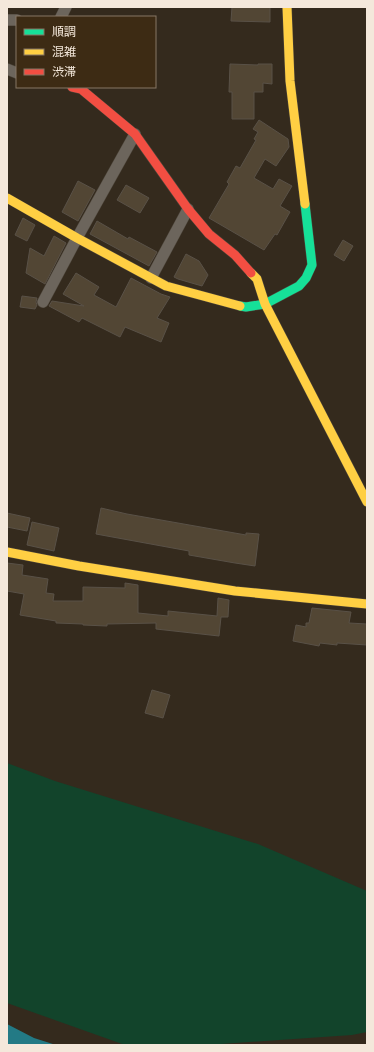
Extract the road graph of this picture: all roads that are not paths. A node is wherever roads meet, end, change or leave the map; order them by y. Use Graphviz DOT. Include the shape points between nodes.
graph roads {
  1 [pos="66,7"];
  2 [pos="287,7"];
  3 [pos="62,16"];
  4 [pos="76,88"];
  5 [pos="135,134"];
  6 [pos="7,198"];
  7 [pos="188,209"];
  8 [pos="77,238"];
  9 [pos="151,278"];
  10 [pos="43,302"];
  11 [pos="265,304"];
  12 [pos="367,502"];
  13 [pos="7,552"];
  14 [pos="367,604"];
  1 -- 3 [label="street"];
  2 -- 11 [label="street" via="290,82 312,265 299,286"];
  4 -- 5 [label="street"];
  5 -- 7 [label="street"];
  5 -- 8 [label="street"];
  6 -- 8 [label="street"];
  7 -- 9 [label="street"];
  7 -- 11 [label="street" via="209,234 235,255 257,279"];
  8 -- 9 [label="street"];
  8 -- 10 [label="street"];
  9 -- 11 [label="street" via="191,294 246,307"];
  11 -- 12 [label="street"];
  13 -- 14 [label="street" via="235,590"];
}
